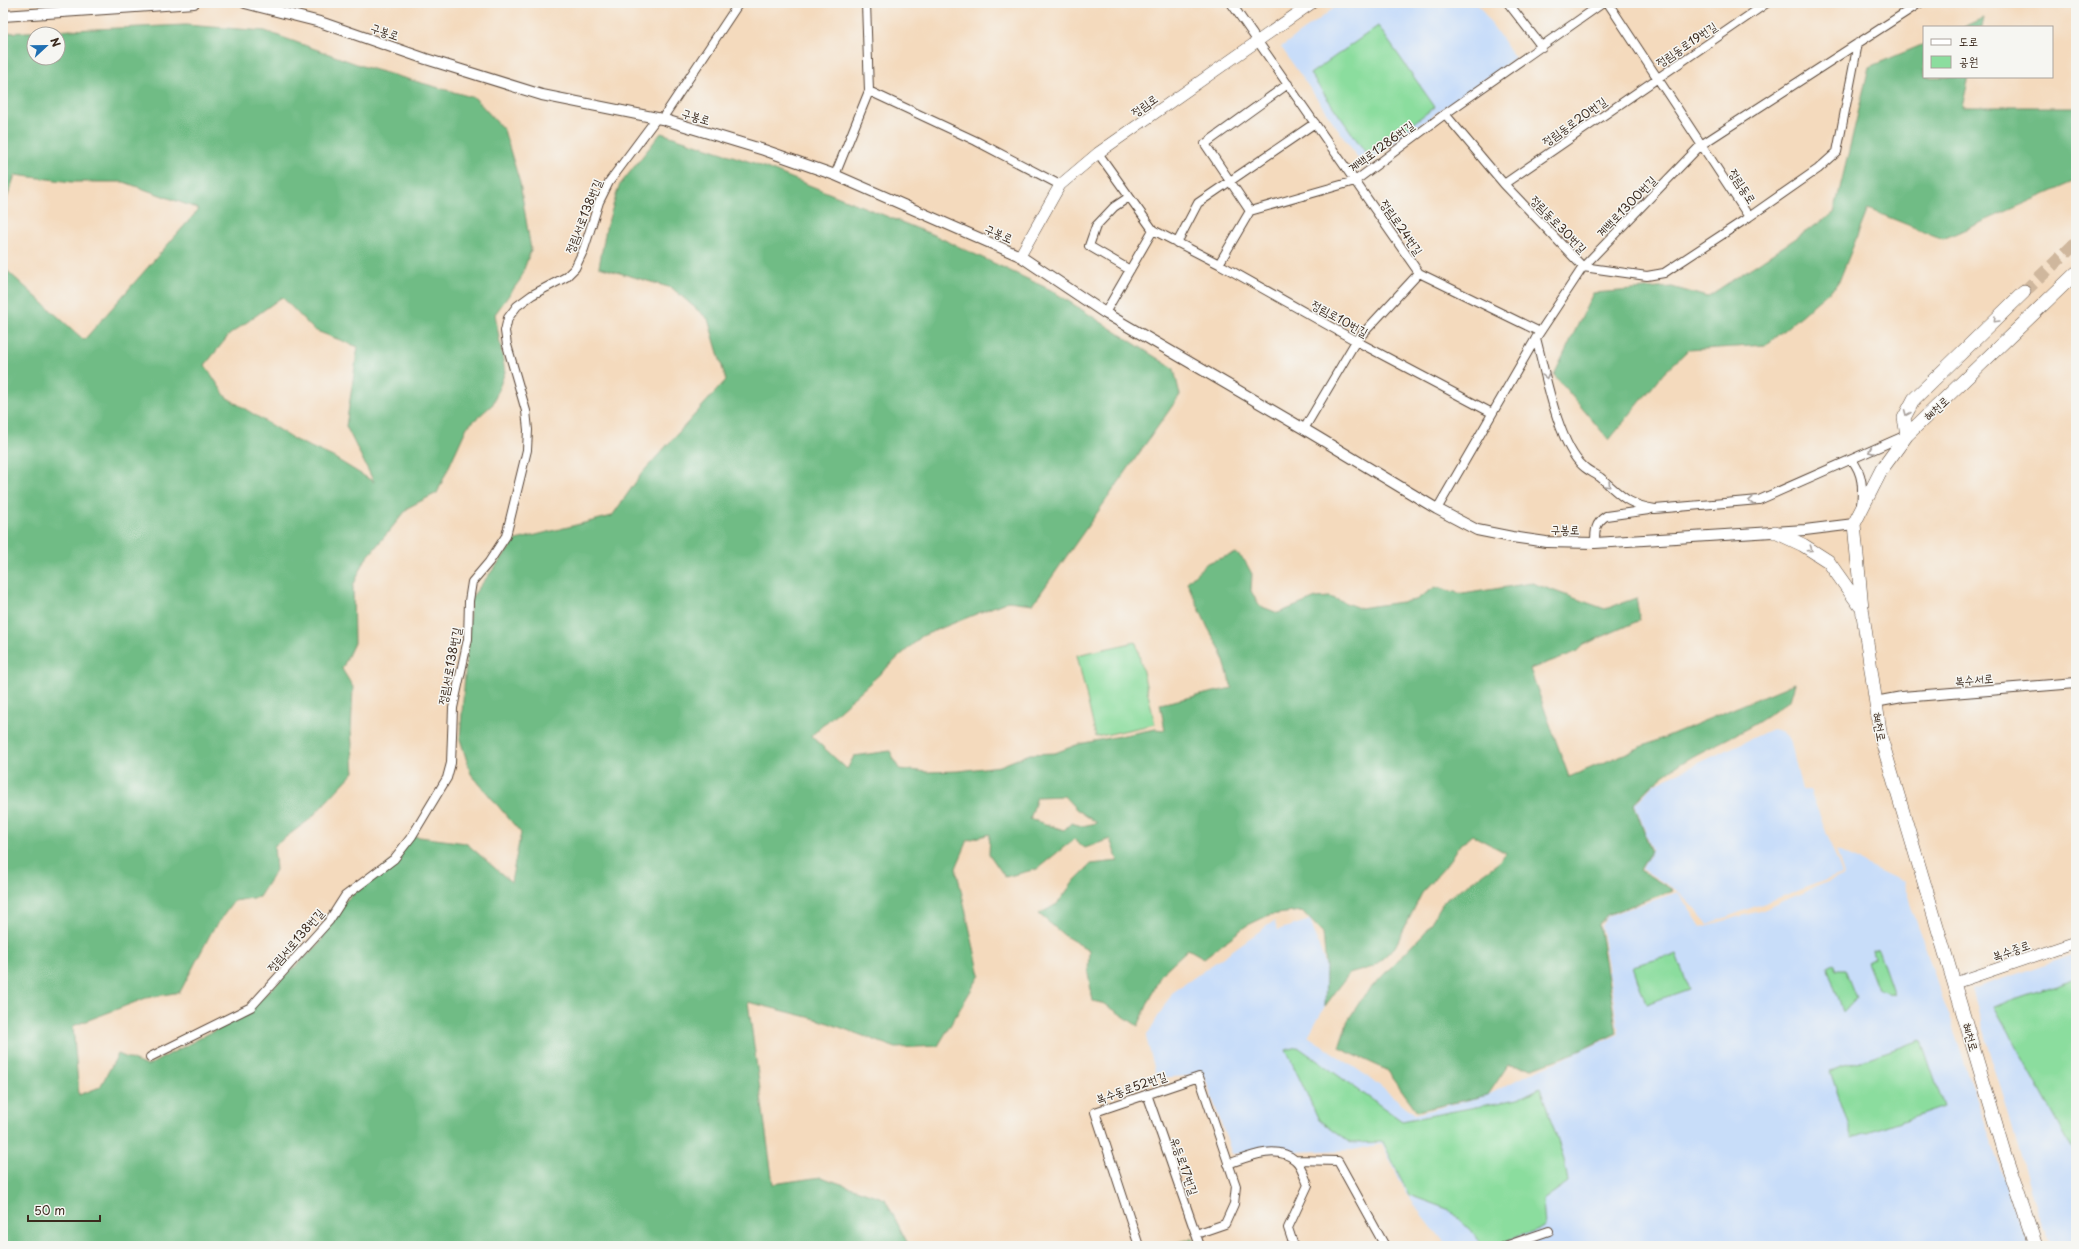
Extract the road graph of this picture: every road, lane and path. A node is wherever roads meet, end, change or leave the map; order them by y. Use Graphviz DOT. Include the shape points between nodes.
graph roads {
  1 [pos="194,3"];
  2 [pos="739,3"];
  3 [pos="866,3"];
  4 [pos="1231,3"];
  5 [pos="1312,3"];
  6 [pos="1508,3"];
  7 [pos="1603,3"];
  8 [pos="1608,3"];
  9 [pos="1767,3"];
  10 [pos="1903,3"];
  11 [pos="1920,3"];
  12 [pos="250,4"];
  13 [pos="1910,9"];
  14 [pos="3,16"];
  15 [pos="1257,42"];
  16 [pos="1858,43"];
  17 [pos="1542,47"];
  18 [pos="1657,78"];
  19 [pos="1288,84"];
  20 [pos="869,91"];
  21 [pos="1445,114"];
  22 [pos="659,119"];
  23 [pos="1314,123"];
  24 [pos="1701,145"];
  25 [pos="1098,153"];
  26 [pos="835,175"];
  27 [pos="1355,181"];
  28 [pos="1230,182"];
  29 [pos="1504,184"];
  30 [pos="1060,185"];
  31 [pos="1129,197"];
  32 [pos="1250,211"];
  33 [pos="1749,217"];
  34 [pos="1153,230"];
  35 [pos="1177,243"];
  36 [pos="1020,256"];
  37 [pos="1219,264"];
  38 [pos="1583,267"];
  39 [pos="1130,270"];
  40 [pos="1419,273"];
  41 [pos="2076,273"];
  42 [pos="2024,292"];
  43 [pos="1106,313"];
  44 [pos="1538,335"];
  45 [pos="1356,341"];
  46 [pos="1492,413"];
  47 [pos="1304,428"];
  48 [pos="1907,435"];
  49 [pos="1852,460"];
  50 [pos="1437,509"];
  51 [pos="1655,509"];
  52 [pos="1860,512"];
  53 [pos="1854,524"];
  54 [pos="1775,532"];
  55 [pos="1595,543"];
  56 [pos="1862,608"];
  57 [pos="2076,684"];
  58 [pos="1875,702"];
  59 [pos="2076,942"];
  60 [pos="1955,983"];
  61 [pos="150,1057"];
  62 [pos="1147,1094"];
  63 [pos="1296,1160"];
  64 [pos="1228,1164"];
  65 [pos="1549,1231"];
  66 [pos="1196,1234"];
  67 [pos="1140,1246"];
  68 [pos="1200,1246"];
  69 [pos="1294,1246"];
  70 [pos="1385,1246"];
  71 [pos="1505,1246"];
  72 [pos="2036,1246"];
  1 -- 14 [label="street"];
  2 -- 22 [label="street, 정림서로138번길"];
  3 -- 20 [label="street"];
  4 -- 15 [label="street, 정림로24번길"];
  5 -- 15 [label="main road, 정림로"];
  6 -- 17 [label="street"];
  7 -- 17 [label="street, 계백로1286번길"];
  8 -- 18 [label="street, 정림동로"];
  9 -- 18 [label="street, 정림동로19번길"];
  10 -- 13 [label="street"];
  11 -- 13 [label="street, 계백로1300번길"];
  12 -- 22 [label="street, 구봉로" via="320,22 542,96"];
  13 -- 16 [label="street, 계백로1300번길"];
  15 -- 19 [label="street, 정림로24번길"];
  15 -- 25 [label="main road, 정림로"];
  16 -- 24 [label="street, 계백로1300번길"];
  16 -- 33 [label="street, 정림동로" via="1837,152"];
  17 -- 21 [label="street, 계백로1286번길"];
  18 -- 24 [label="street, 정림동로"];
  18 -- 29 [label="street, 정림동로20번길"];
  19 -- 23 [label="street, 정림로24번길"];
  19 -- 28 [label="street" via="1205,144"];
  20 -- 26 [label="street"];
  20 -- 30 [label="street" via="976,140"];
  21 -- 27 [label="street, 계백로1286번길"];
  21 -- 29 [label="street, 정림동로30번길"];
  22 -- 26 [label="street, 구봉로" via="764,150"];
  22 -- 61 [label="street, 정림서로138번길" via="609,182 575,268 566,277 517,306 508,318 505,331 507,344 526,411 526,450 506,536 472,582 468,639 453,708 451,763 447,778 412,836 394,859 345,896 329,921 251,1007"];
  23 -- 27 [label="street, 정림로24번길"];
  23 -- 28 [label="street"];
  24 -- 33 [label="street, 정림동로"];
  24 -- 38 [label="street, 계백로1300번길"];
  25 -- 30 [label="main road, 정림로"];
  25 -- 31 [label="street, 정림로10번길"];
  26 -- 36 [label="street, 구봉로"];
  27 -- 32 [label="street, 계백로1286번길"];
  27 -- 40 [label="street, 정림로24번길"];
  28 -- 32 [label="street"];
  28 -- 35 [label="street" via="1198,203"];
  29 -- 38 [label="street, 정림동로30번길"];
  30 -- 36 [label="main road, 정림로"];
  31 -- 34 [label="street, 정림로10번길"];
  31 -- 39 [label="street" via="1114,207 1096,226 1089,246"];
  32 -- 37 [label="street"];
  33 -- 38 [label="street, 정림동로30번길" via="1664,273 1647,276"];
  34 -- 35 [label="street, 정림로10번길"];
  34 -- 39 [label="street"];
  35 -- 37 [label="street, 정림로10번길"];
  36 -- 43 [label="street, 구봉로"];
  37 -- 45 [label="street, 정림로10번길"];
  38 -- 44 [label="street, 계백로1300번길"];
  39 -- 43 [label="street"];
  40 -- 44 [label="street, 정림로24번길"];
  40 -- 45 [label="street"];
  41 -- 48 [label="main road, 혜천로"];
  42 -- 48 [label="main road, one-way" via="1914,399 1904,418"];
  43 -- 47 [label="street, 구봉로"];
  44 -- 46 [label="street, 계백로1300번길"];
  44 -- 51 [label="street, one-way" via="1558,420 1572,451 1583,466 1617,495 1640,506"];
  45 -- 46 [label="street, 정림로10번길"];
  45 -- 47 [label="street"];
  46 -- 50 [label="street, 계백로1300번길"];
  47 -- 50 [label="street, 구봉로"];
  48 -- 49 [label="street, one-way"];
  48 -- 52 [label="main road, 혜천로" via="1882,469"];
  49 -- 51 [label="street, one-way" via="1759,500"];
  49 -- 52 [label="street" via="1862,479"];
  50 -- 55 [label="street, 구봉로" via="1477,530 1512,538"];
  51 -- 55 [label="street" via="1606,516 1595,529"];
  52 -- 53 [label="main road, 혜천로"];
  53 -- 54 [label="street, 구봉로"];
  53 -- 56 [label="main road, 혜천로"];
  54 -- 55 [label="street, 구봉로"];
  54 -- 56 [label="main road, one-way" via="1804,545 1828,561"];
  56 -- 58 [label="main road, 혜천로"];
  57 -- 58 [label="street, 복수서로" via="1902,697"];
  58 -- 60 [label="main road, 혜천로" via="1881,738"];
  59 -- 60 [label="main road, 복수중로"];
  60 -- 72 [label="main road, 혜천로" via="2004,1151"];
  62 -- 64 [label="street, 복수동로52번길" via="1199,1077"];
  62 -- 66 [label="street, 유등로17번길"];
  62 -- 67 [label="street, 복수동로52번길" via="1095,1112"];
  63 -- 64 [label="street" via="1267,1152"];
  63 -- 69 [label="street" via="1308,1185 1288,1228"];
  63 -- 70 [label="street" via="1338,1161"];
  64 -- 66 [label="street, 복수동로52번길" via="1236,1186 1234,1204 1225,1224"];
  65 -- 71 [label="street"];
  66 -- 68 [label="street, 유등로17번길"];
}
